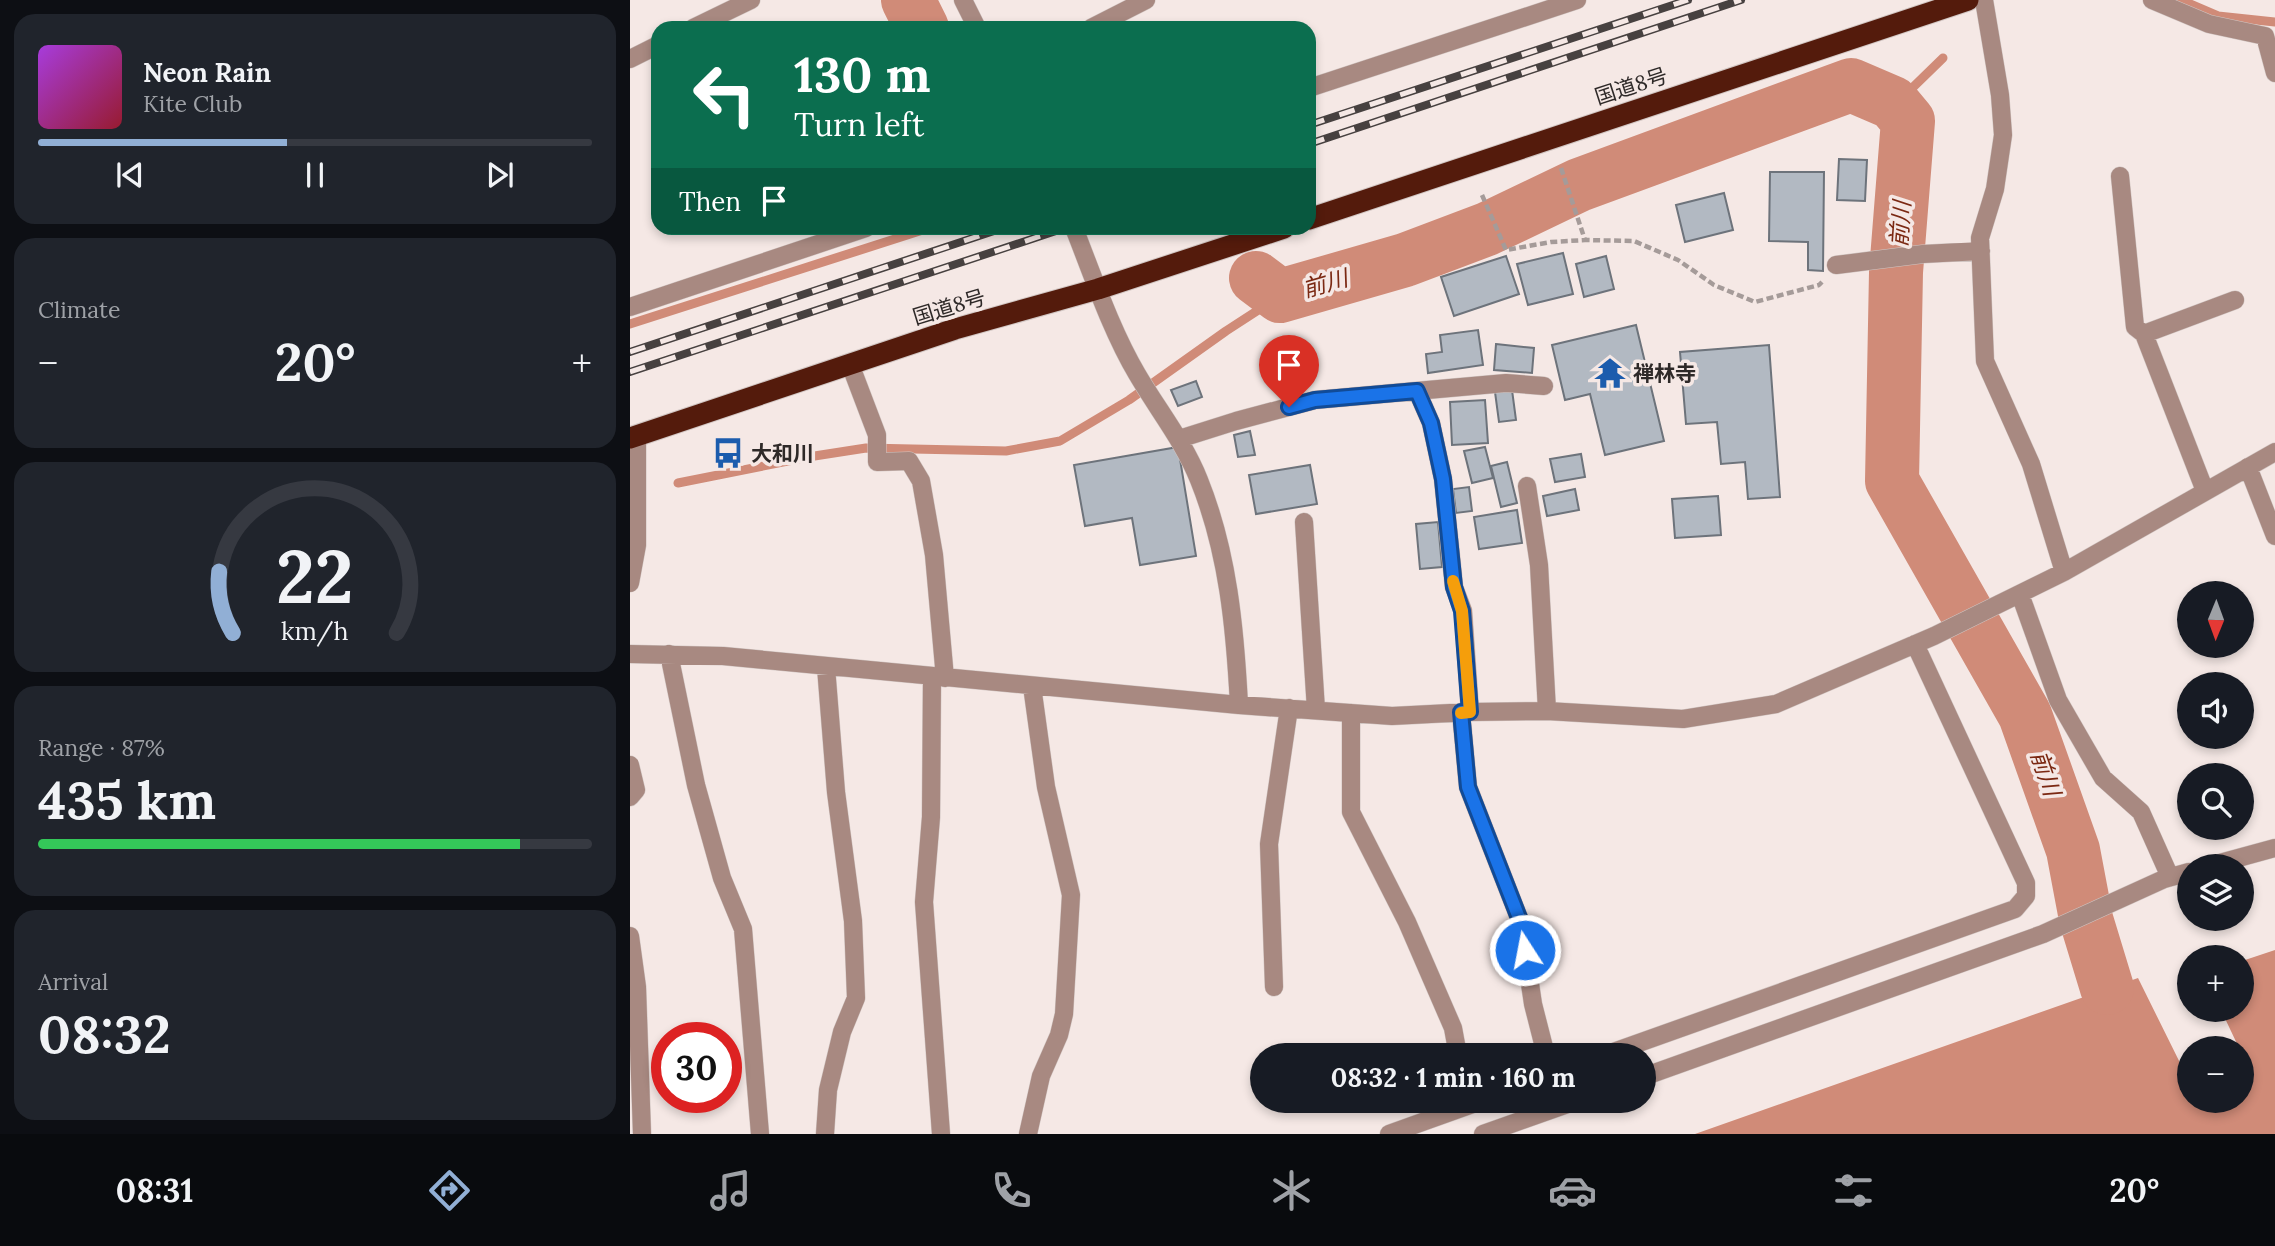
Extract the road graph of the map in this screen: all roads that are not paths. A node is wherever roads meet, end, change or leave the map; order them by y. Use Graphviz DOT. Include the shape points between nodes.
graph roads {
  1 [pos="751,0"];
  2 [pos="963,0"];
  3 [pos="1146,0"];
  4 [pos="1577,0"];
  5 [pos="1968,0"];
  6 [pos="1984,0"];
  7 [pos="2152,0"];
  8 [pos="1545,5"];
  9 [pos="708,21"];
  10 [pos="974,21"];
  11 [pos="1105,21"];
  12 [pos="651,48"];
  13 [pos="630,59"];
  14 [pos="2275,73"];
  15 [pos="1316,86"];
  16 [pos="2120,176"];
  17 [pos="1316,217"];
  18 [pos="845,235"];
  19 [pos="1077,235"];
  20 [pos="1263,235"];
  21 [pos="1981,251"];
  22 [pos="1836,265"];
  23 [pos="1098,289"];
  24 [pos="2235,300"];
  25 [pos="630,307"];
  26 [pos="2144,334"];
  27 [pos="850,365"];
  28 [pos="1544,386"];
  29 [pos="1417,391"];
  30 [pos="634,437"];
  31 [pos="1179,439"];
  32 [pos="2275,452"];
  33 [pos="2248,467"];
  34 [pos="1527,486"];
  35 [pos="2206,491"];
  36 [pos="1304,522"];
  37 [pos="2275,536"];
  38 [pos="2064,572"];
  39 [pos="630,583"];
  40 [pos="2020,594"];
  41 [pos="1915,644"];
  42 [pos="630,654"];
  43 [pos="669,654"];
  44 [pos="826,667"];
  45 [pos="939,677"];
  46 [pos="1032,686"];
  47 [pos="1239,705"];
  48 [pos="1289,708"];
  49 [pos="1316,710"];
  50 [pos="1547,711"];
  51 [pos="1465,712"];
  52 [pos="1351,713"];
  53 [pos="630,765"];
  54 [pos="630,797"];
  55 [pos="2275,848"];
  56 [pos="2253,854"];
  57 [pos="2177,875"];
  58 [pos="2167,878"];
  59 [pos="630,936"];
  60 [pos="1275,987"];
  61 [pos="1456,1043"];
  62 [pos="1543,1043"];
  63 [pos="1639,1043"];
  64 [pos="1656,1072"];
  65 [pos="1444,1113"];
  66 [pos="1542,1113"];
  67 [pos="642,1134"];
  68 [pos="760,1134"];
  69 [pos="825,1134"];
  70 [pos="941,1134"];
  71 [pos="1028,1134"];
  72 [pos="1389,1134"];
  73 [pos="1483,1134"];
  1 -- 9 [label="street"];
  2 -- 10 [label="street"];
  3 -- 11 [label="street"];
  4 -- 8 [label="street"];
  5 -- 17 [label="highway, 国道8号"];
  6 -- 21 [label="street" via="2003,135"];
  7 -- 14 [label="street" via="2209,24 2265,36"];
  8 -- 15 [label="street"];
  12 -- 13 [label="street"];
  16 -- 26 [label="street" via="2135,327"];
  18 -- 25 [label="street"];
  19 -- 23 [label="street"];
  20 -- 23 [label="highway, 国道8号"];
  21 -- 22 [label="street"];
  21 -- 38 [label="street" via="1985,360 2031,464"];
  23 -- 27 [label="highway, 国道8号" via="955,329"];
  23 -- 31 [label="street" via="1136,373"];
  24 -- 26 [label="street"];
  26 -- 35 [label="street"];
  27 -- 30 [label="highway, 国道8号"];
  27 -- 45 [label="street" via="877,435 877,462 909,461 921,481 934,555"];
  28 -- 29 [label="street" via="1506,383"];
  29 -- 31 [label="street" via="1315,400"];
  29 -- 51 [label="street" via="1431,423 1443,479 1454,587 1462,611"];
  30 -- 39 [label="street" via="637,545"];
  31 -- 47 [label="street" via="1199,478 1219,536 1234,625"];
  32 -- 33 [label="street"];
  33 -- 35 [label="street"];
  33 -- 37 [label="street"];
  34 -- 50 [label="street" via="1539,565"];
  35 -- 38 [label="street"];
  36 -- 49 [label="street"];
  38 -- 40 [label="street"];
  40 -- 41 [label="street"];
  40 -- 58 [label="street" via="2058,700 2104,778 2141,812"];
  41 -- 50 [label="street" via="1776,704 1682,719"];
  41 -- 63 [label="street" via="2026,883 2026,896 2015,909"];
  42 -- 43 [label="street"];
  43 -- 44 [label="street"];
  43 -- 68 [label="street" via="696,785 722,878 743,929"];
  44 -- 45 [label="street"];
  44 -- 69 [label="street" via="853,921 856,998 828,1090"];
  45 -- 46 [label="street"];
  45 -- 70 [label="street" via="924,902"];
  46 -- 47 [label="street"];
  46 -- 71 [label="street" via="1046,787 1071,895 1064,1014 1041,1076"];
  47 -- 48 [label="street"];
  48 -- 49 [label="street"];
  48 -- 60 [label="street" via="1269,844"];
  49 -- 52 [label="street"];
  50 -- 51 [label="street"];
  51 -- 52 [label="street"];
  51 -- 62 [label="street" via="1468,787 1521,923"];
  52 -- 61 [label="street" via="1351,812 1407,922"];
  53 -- 54 [label="street" via="636,790"];
  55 -- 56 [label="street"];
  57 -- 58 [label="street"];
  58 -- 64 [label="street" via="2043,934"];
  59 -- 67 [label="street" via="637,986"];
  65 -- 72 [label="street"];
  66 -- 73 [label="street"];
}
